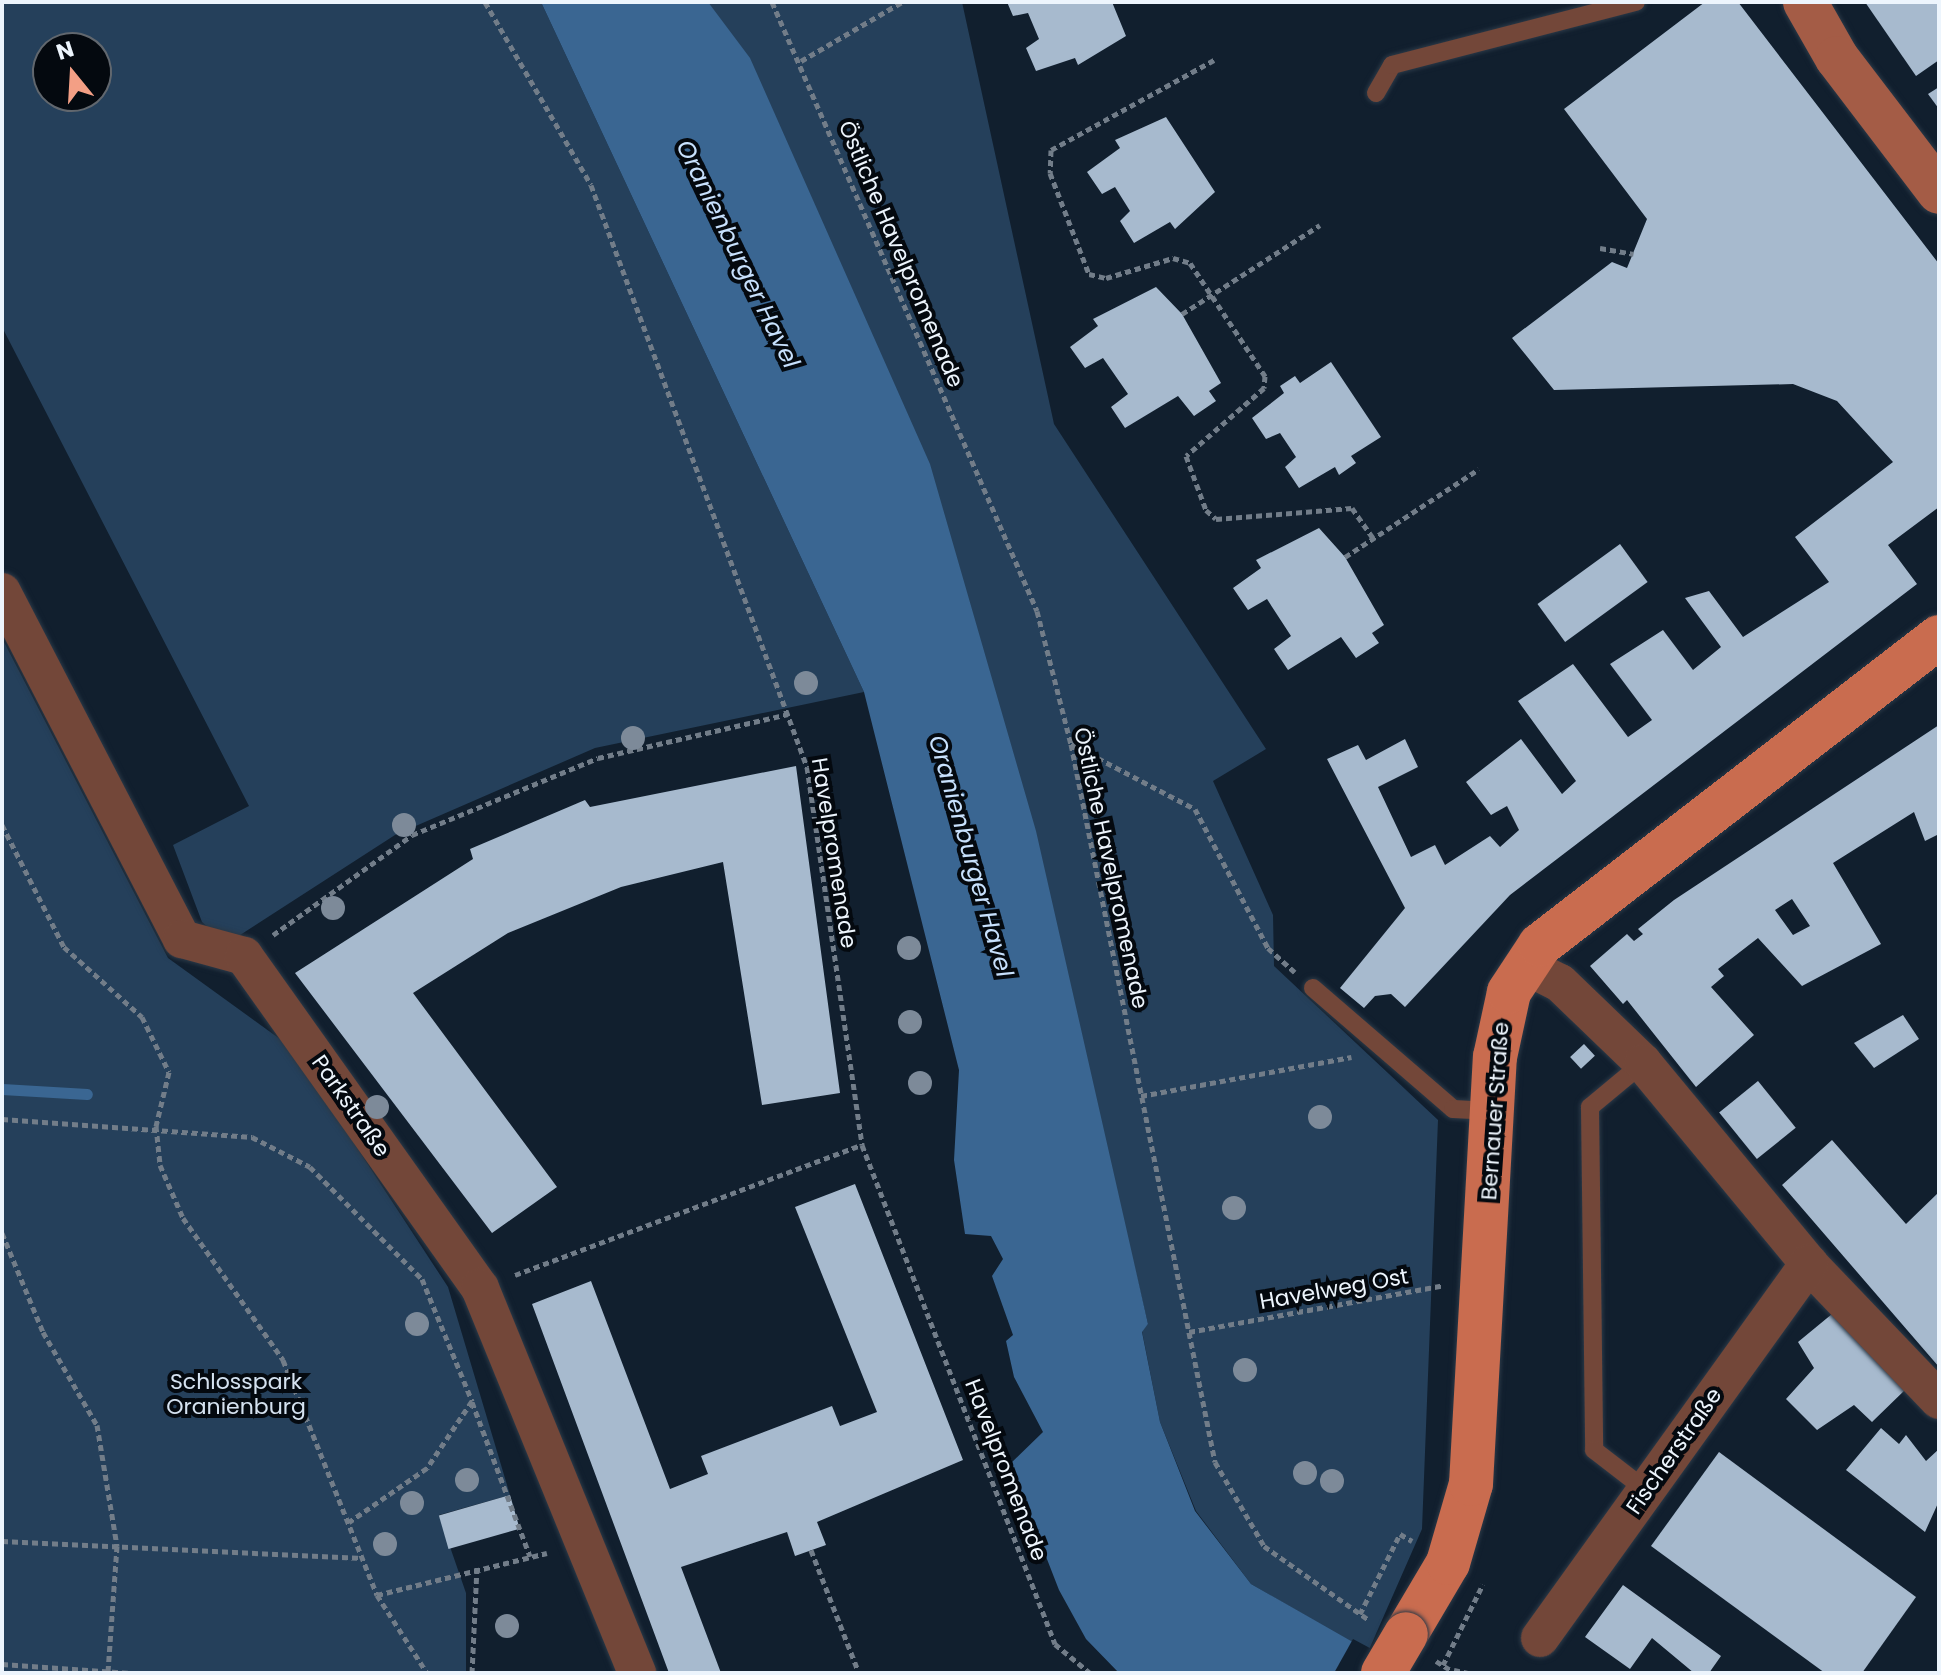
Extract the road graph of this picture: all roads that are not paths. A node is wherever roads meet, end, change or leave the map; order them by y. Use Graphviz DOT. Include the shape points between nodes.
graph roads {
  1 [pos="1636,2"];
  2 [pos="1805,2"];
  3 [pos="1376,93"];
  4 [pos="1939,192"];
  5 [pos="2,592"];
  6 [pos="1939,637"];
  7 [pos="1524,965"];
  8 [pos="1313,988"];
  9 [pos="1643,1063"];
  10 [pos="1492,1111"];
  11 [pos="1809,1264"];
  12 [pos="1939,1400"];
  13 [pos="1647,1491"];
  14 [pos="1540,1638"];
  15 [pos="637,1673"];
  16 [pos="1383,1673"];
  1 -- 3 [label="lane" via="1392,65"];
  2 -- 4 [label="main road" via="1837,58"];
  5 -- 15 [label="street, Parkstraße" via="182,939 244,956 480,1288"];
  6 -- 7 [label="main road, Bernauer Straße"];
  7 -- 9 [label="street" via="1560,983"];
  7 -- 10 [label="main road, Bernauer Straße" via="1500,1021"];
  8 -- 10 [label="lane" via="1453,1109"];
  9 -- 11 [label="street"];
  9 -- 13 [label="lane" via="1590,1107 1590,1132 1594,1450"];
  10 -- 16 [label="main road, Bernauer Straße, bridge" via="1471,1484 1448,1563"];
  11 -- 12 [label="street"];
  11 -- 13 [label="street, Fischerstraße"];
  13 -- 14 [label="street, Fischerstraße"];
}
